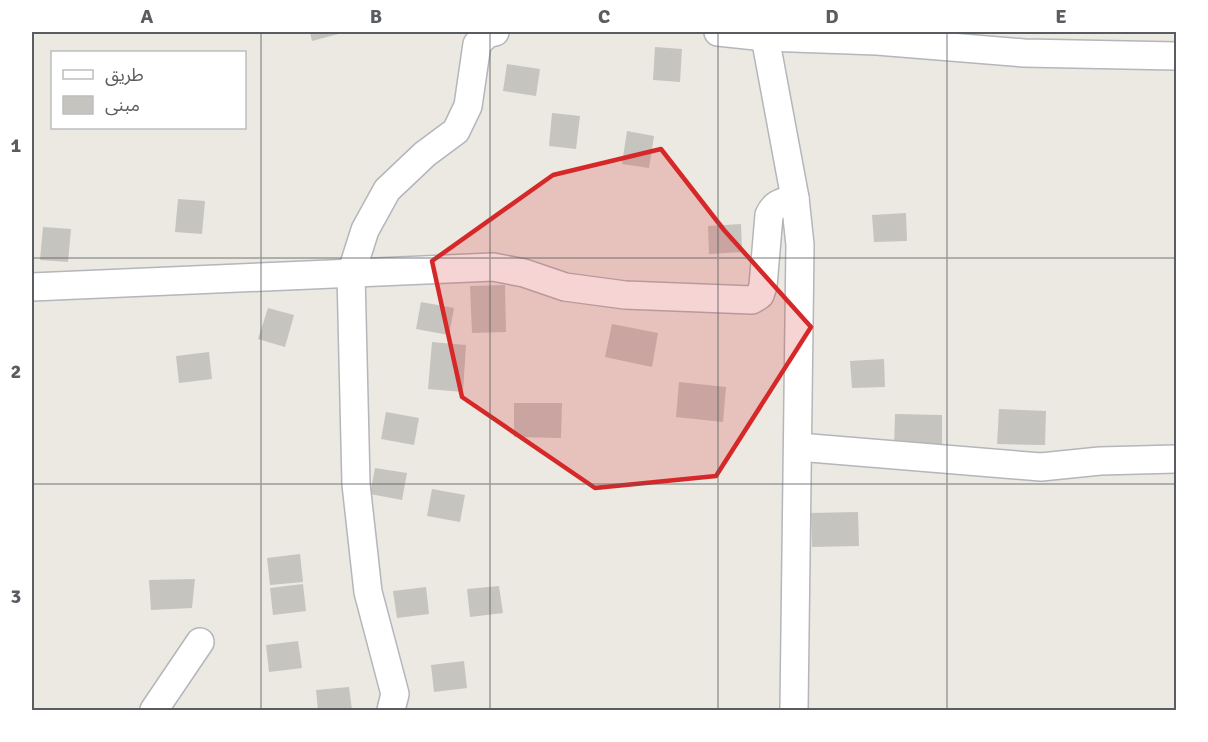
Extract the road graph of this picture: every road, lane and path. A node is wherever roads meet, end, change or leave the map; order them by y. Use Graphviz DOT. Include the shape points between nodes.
graph roads {
  1 [pos="495,32"];
  2 [pos="718,32"];
  3 [pos="765,37"];
  4 [pos="1176,56"];
  5 [pos="795,198"];
  6 [pos="351,274"];
  7 [pos="32,287"];
  8 [pos="798,447"];
  9 [pos="1176,459"];
  10 [pos="200,642"];
  11 [pos="794,709"];
  12 [pos="154,711"];
  13 [pos="391,711"];
  1 -- 6 [label="street" via="477,44 468,106 456,131 387,190 365,230"];
  2 -- 3 [label="street"];
  3 -- 4 [label="street" via="1024,53"];
  3 -- 5 [label="street"];
  5 -- 6 [label="street" via="776,204 769,215 763,286 760,295 752,300 625,295 565,287 493,267"];
  5 -- 8 [label="street" via="800,245"];
  6 -- 7 [label="street"];
  6 -- 13 [label="street" via="356,484 368,592 395,694"];
  8 -- 9 [label="street" via="1041,467"];
  8 -- 11 [label="street"];
  10 -- 12 [label="street"];
}
